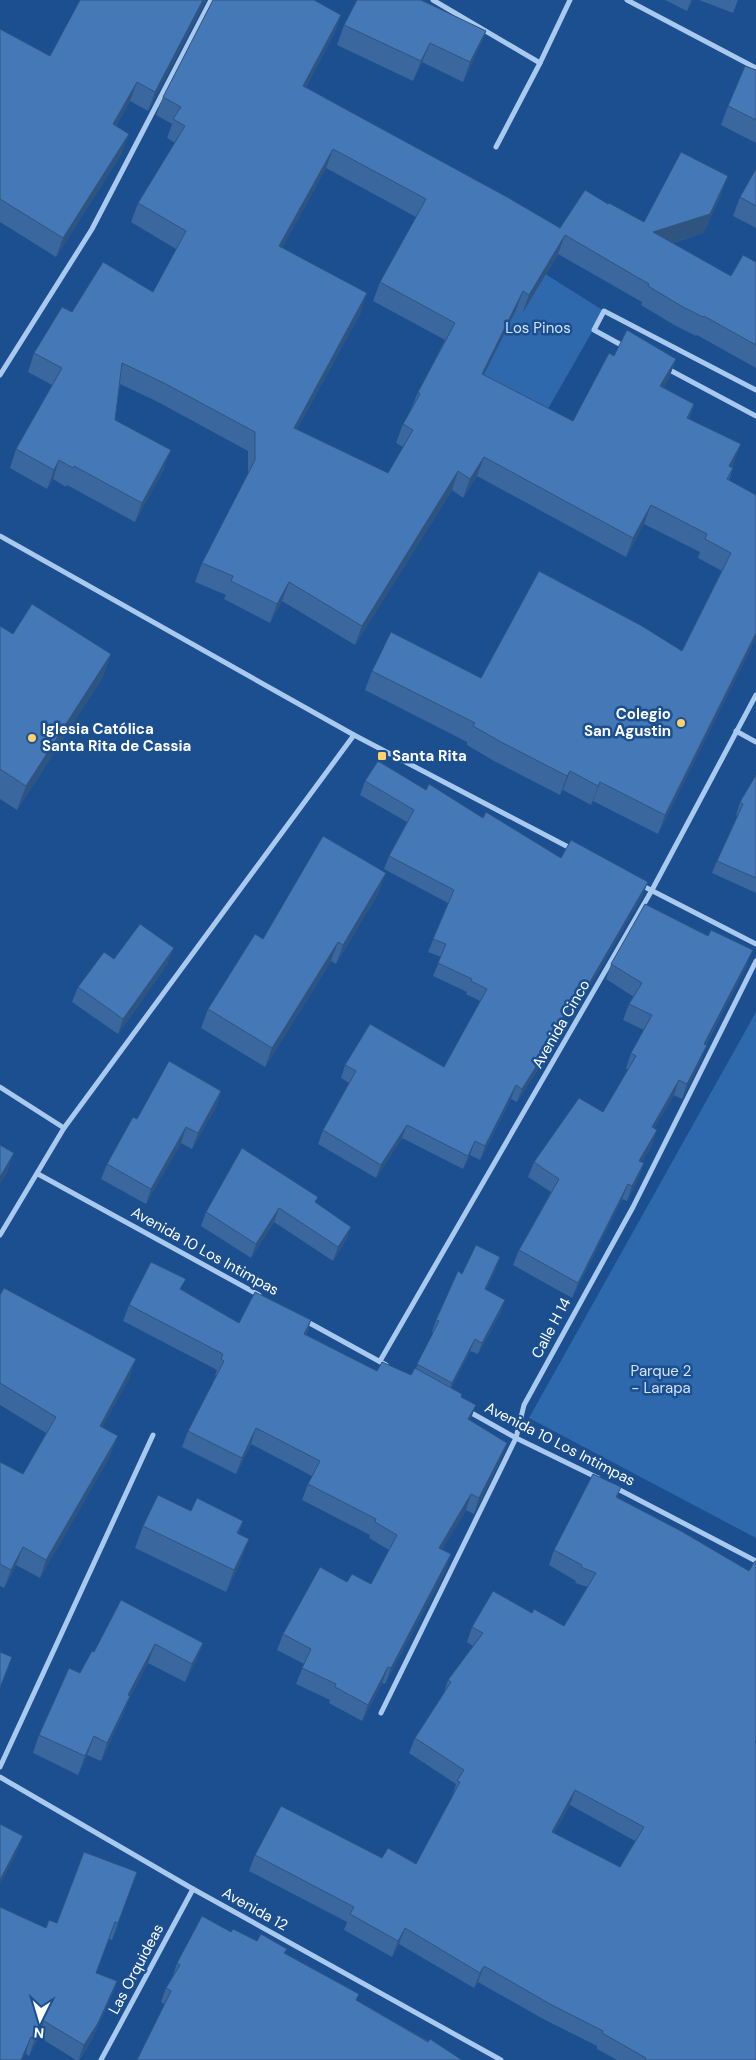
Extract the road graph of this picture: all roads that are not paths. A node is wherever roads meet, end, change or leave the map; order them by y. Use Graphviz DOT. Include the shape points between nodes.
graph roads {
  1 [pos="211,0"];
  2 [pos="433,0"];
  3 [pos="570,0"];
  4 [pos="627,0"];
  5 [pos="540,63"];
  6 [pos="756,68"];
  7 [pos="496,147"];
  8 [pos="628,348"];
  9 [pos="662,366"];
  10 [pos="0,375"];
  11 [pos="756,390"];
  12 [pos="756,416"];
  13 [pos="0,536"];
  14 [pos="756,695"];
  15 [pos="736,731"];
  16 [pos="354,735"];
  17 [pos="756,742"];
  18 [pos="582,854"];
  19 [pos="634,881"];
  20 [pos="652,890"];
  21 [pos="756,944"];
  22 [pos="756,962"];
  23 [pos="0,1087"];
  24 [pos="64,1128"];
  25 [pos="38,1174"];
  26 [pos="0,1235"];
  27 [pos="266,1299"];
  28 [pos="301,1318"];
  29 [pos="380,1361"];
  30 [pos="388,1366"];
  31 [pos="465,1409"];
  32 [pos="153,1436"];
  33 [pos="516,1438"];
  34 [pos="756,1561"];
  35 [pos="381,1713"];
  36 [pos="0,1767"];
  37 [pos="0,1777"];
  38 [pos="193,1889"];
  39 [pos="101,2060"];
  40 [pos="501,2060"];
  1 -- 10 [label="street" via="92,229"];
  2 -- 5 [label="street"];
  3 -- 5 [label="street"];
  4 -- 6 [label="street"];
  5 -- 7 [label="street"];
  8 -- 11 [label="street" via="594,330 604,311"];
  9 -- 12 [label="street"];
  13 -- 16 [label="street"];
  14 -- 15 [label="street, Avenida Cinco"];
  15 -- 17 [label="street"];
  15 -- 20 [label="street, Avenida Cinco"];
  16 -- 18 [label="street"];
  16 -- 24 [label="street"];
  19 -- 20 [label="street"];
  20 -- 21 [label="street"];
  20 -- 29 [label="street, Avenida Cinco"];
  22 -- 33 [label="street, Calle H 14" via="633,1208 524,1405"];
  23 -- 24 [label="street"];
  24 -- 25 [label="street"];
  25 -- 26 [label="street"];
  25 -- 27 [label="street, Avenida 10 Los Intimpas"];
  28 -- 29 [label="street"];
  29 -- 30 [label="street"];
  31 -- 33 [label="street, Avenida 10 Los Intimpas"];
  32 -- 36 [label="street"];
  33 -- 34 [label="street, Avenida 10 Los Intimpas" via="676,1517"];
  33 -- 35 [label="street, Calle H 14"];
  37 -- 38 [label="street, Avenida 12"];
  38 -- 39 [label="street, Las Orquideas"];
  38 -- 40 [label="street, Avenida 12"];
}
